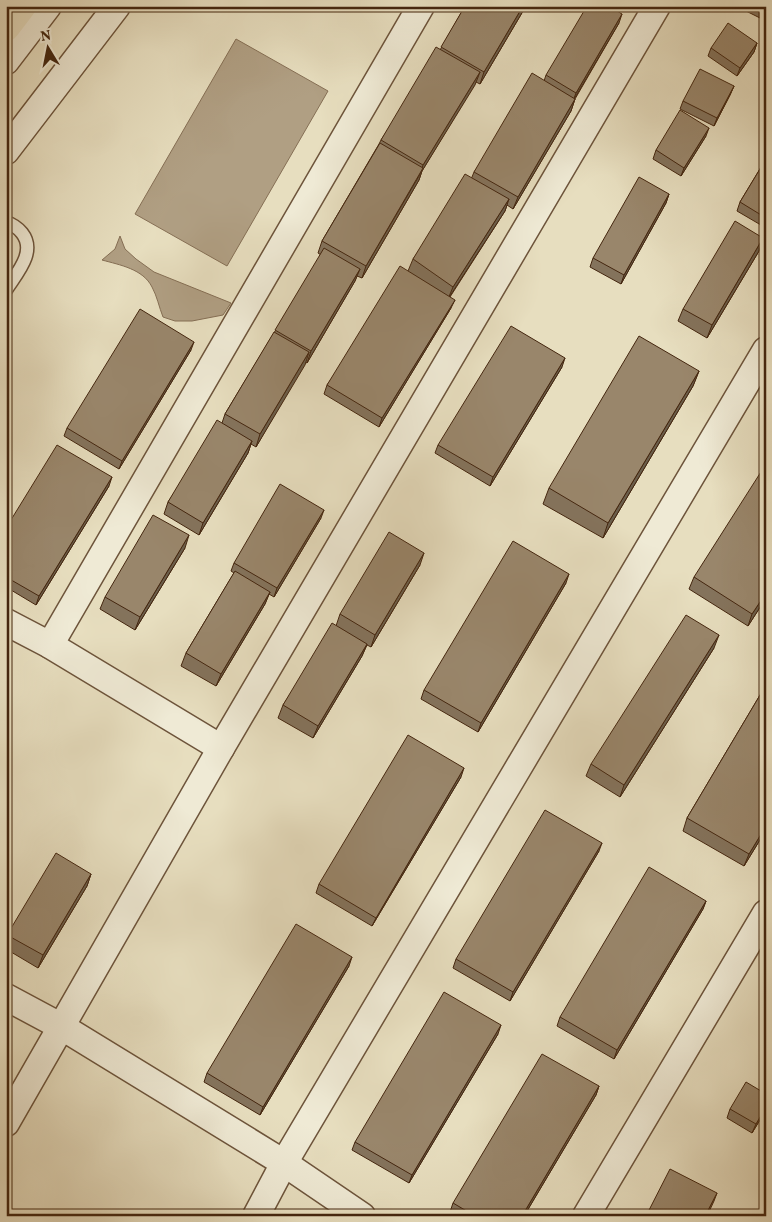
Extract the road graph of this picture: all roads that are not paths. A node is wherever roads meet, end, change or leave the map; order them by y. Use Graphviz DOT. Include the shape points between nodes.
graph roads {
  1 [pos="22,6"];
  2 [pos="48,6"];
  3 [pos="117,6"];
  4 [pos="421,6"];
  5 [pos="657,6"];
  6 [pos="6,27"];
  7 [pos="6,61"];
  8 [pos="6,151"];
  9 [pos="6,222"];
  10 [pos="6,290"];
  11 [pos="766,350"];
  12 [pos="6,622"];
  13 [pos="50,645"];
  14 [pos="221,748"];
  15 [pos="766,913"];
  16 [pos="6,997"];
  17 [pos="62,1027"];
  18 [pos="6,1123"];
  19 [pos="284,1163"];
  20 [pos="256,1216"];
  21 [pos="362,1216"];
  22 [pos="586,1216"];
  1 -- 6 [label="highway"];
  2 -- 7 [label="street"];
  3 -- 8 [label="street"];
  4 -- 13 [label="street"];
  5 -- 14 [label="street"];
  9 -- 10 [label="lane" via="21,231 28,248 26,258"];
  11 -- 19 [label="street"];
  12 -- 13 [label="street"];
  13 -- 14 [label="street"];
  14 -- 17 [label="street"];
  15 -- 22 [label="street"];
  16 -- 17 [label="street"];
  17 -- 18 [label="street"];
  17 -- 19 [label="street"];
  19 -- 20 [label="street"];
  19 -- 21 [label="street"];
}
